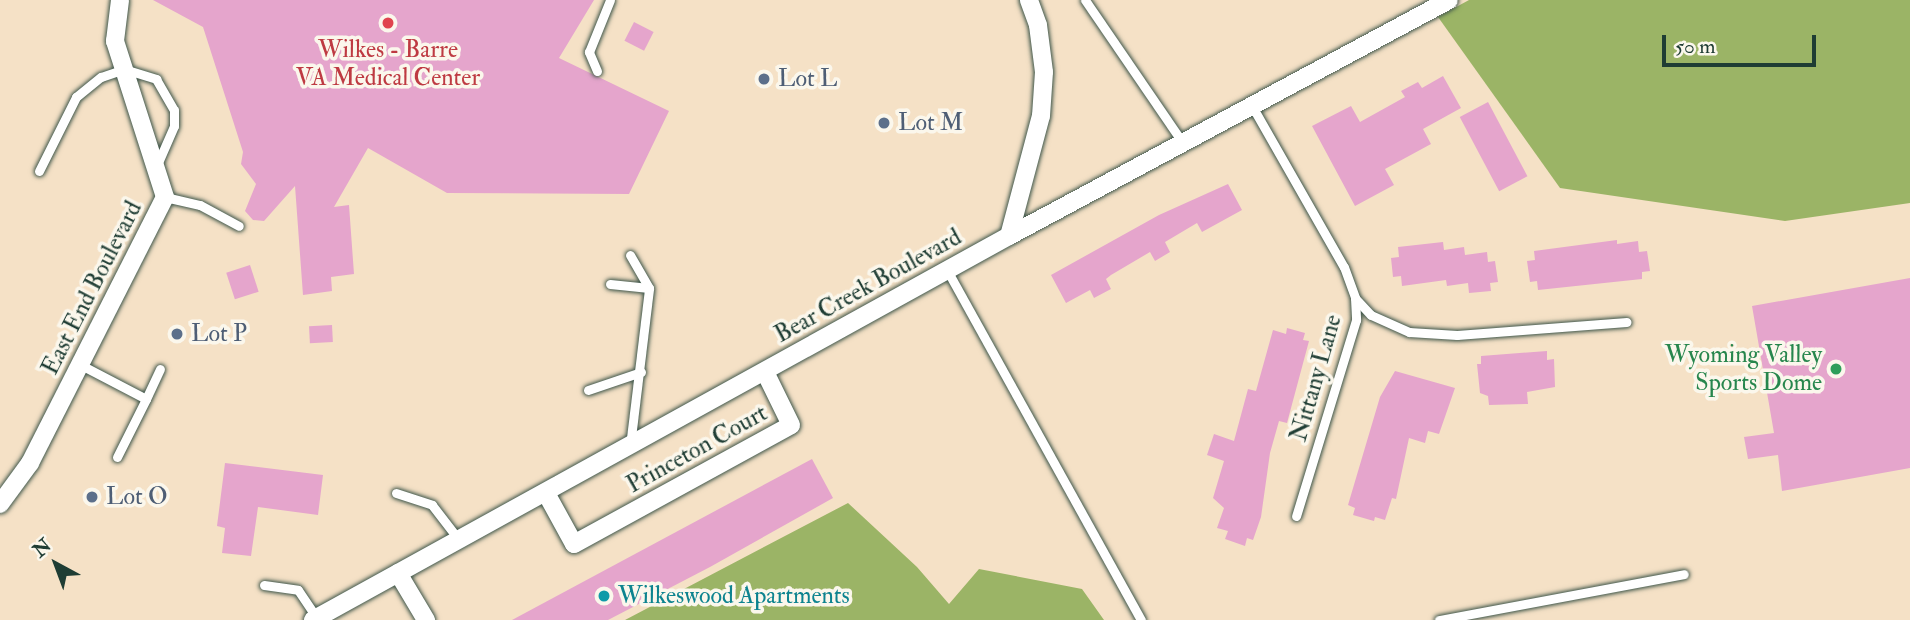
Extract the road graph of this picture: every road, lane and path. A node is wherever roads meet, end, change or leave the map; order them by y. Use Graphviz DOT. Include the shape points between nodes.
graph roads {
  1 [pos="120,0"];
  2 [pos="610,0"];
  3 [pos="1029,0"];
  4 [pos="1086,0"];
  5 [pos="1449,0"];
  6 [pos="124,69"];
  7 [pos="597,71"];
  8 [pos="1252,106"];
  9 [pos="1183,143"];
  10 [pos="157,165"];
  11 [pos="39,171"];
  12 [pos="164,197"];
  13 [pos="239,226"];
  14 [pos="1009,236"];
  15 [pos="630,255"];
  16 [pos="947,270"];
  17 [pos="610,284"];
  18 [pos="649,288"];
  19 [pos="1355,298"];
  20 [pos="1627,322"];
  21 [pos="81,365"];
  22 [pos="160,369"];
  23 [pos="641,372"];
  24 [pos="765,372"];
  25 [pos="588,390"];
  26 [pos="146,399"];
  27 [pos="629,447"];
  28 [pos="117,457"];
  29 [pos="396,493"];
  30 [pos="546,493"];
  31 [pos="2,499"];
  32 [pos="1296,516"];
  33 [pos="459,540"];
  34 [pos="398,573"];
  35 [pos="1684,574"];
  36 [pos="264,585"];
  37 [pos="315,619"];
  38 [pos="426,620"];
  39 [pos="1141,620"];
  40 [pos="1439,620"];
  1 -- 6 [label="street, East End Boulevard" via="114,29"];
  2 -- 7 [label="lane" via="589,52"];
  3 -- 14 [label="street" via="1038,25 1044,72 1041,116"];
  4 -- 9 [label="lane"];
  5 -- 8 [label="street, Bear Creek Boulevard"];
  6 -- 10 [label="street, East End Boulevard"];
  6 -- 10 [label="lane" via="156,79 174,110 174,126"];
  6 -- 11 [label="lane" via="101,78 76,97"];
  8 -- 9 [label="street, Bear Creek Boulevard"];
  8 -- 19 [label="lane, Nittany Lane" via="1344,267"];
  9 -- 14 [label="street, Bear Creek Boulevard"];
  10 -- 12 [label="street, East End Boulevard"];
  12 -- 13 [label="lane" via="200,205"];
  12 -- 21 [label="street, East End Boulevard"];
  14 -- 16 [label="street, Bear Creek Boulevard"];
  15 -- 18 [label="lane"];
  16 -- 24 [label="street, Bear Creek Boulevard"];
  16 -- 39 [label="lane"];
  17 -- 18 [label="lane"];
  18 -- 23 [label="lane"];
  19 -- 20 [label="lane" via="1371,315 1409,332 1457,335"];
  19 -- 32 [label="lane, Nittany Lane" via="1356,320"];
  21 -- 26 [label="lane"];
  21 -- 31 [label="street, East End Boulevard" via="30,463"];
  22 -- 26 [label="lane"];
  23 -- 25 [label="lane"];
  23 -- 27 [label="lane"];
  24 -- 27 [label="street, Bear Creek Boulevard"];
  24 -- 30 [label="street, Princeton Court" via="791,425 574,544"];
  26 -- 28 [label="lane"];
  27 -- 30 [label="street, Bear Creek Boulevard"];
  29 -- 33 [label="lane" via="432,505"];
  30 -- 33 [label="street, Bear Creek Boulevard"];
  33 -- 34 [label="street, Bear Creek Boulevard"];
  34 -- 37 [label="street, Bear Creek Boulevard"];
  34 -- 38 [label="street"];
  35 -- 40 [label="lane"];
  36 -- 37 [label="lane" via="298,590"];
}
